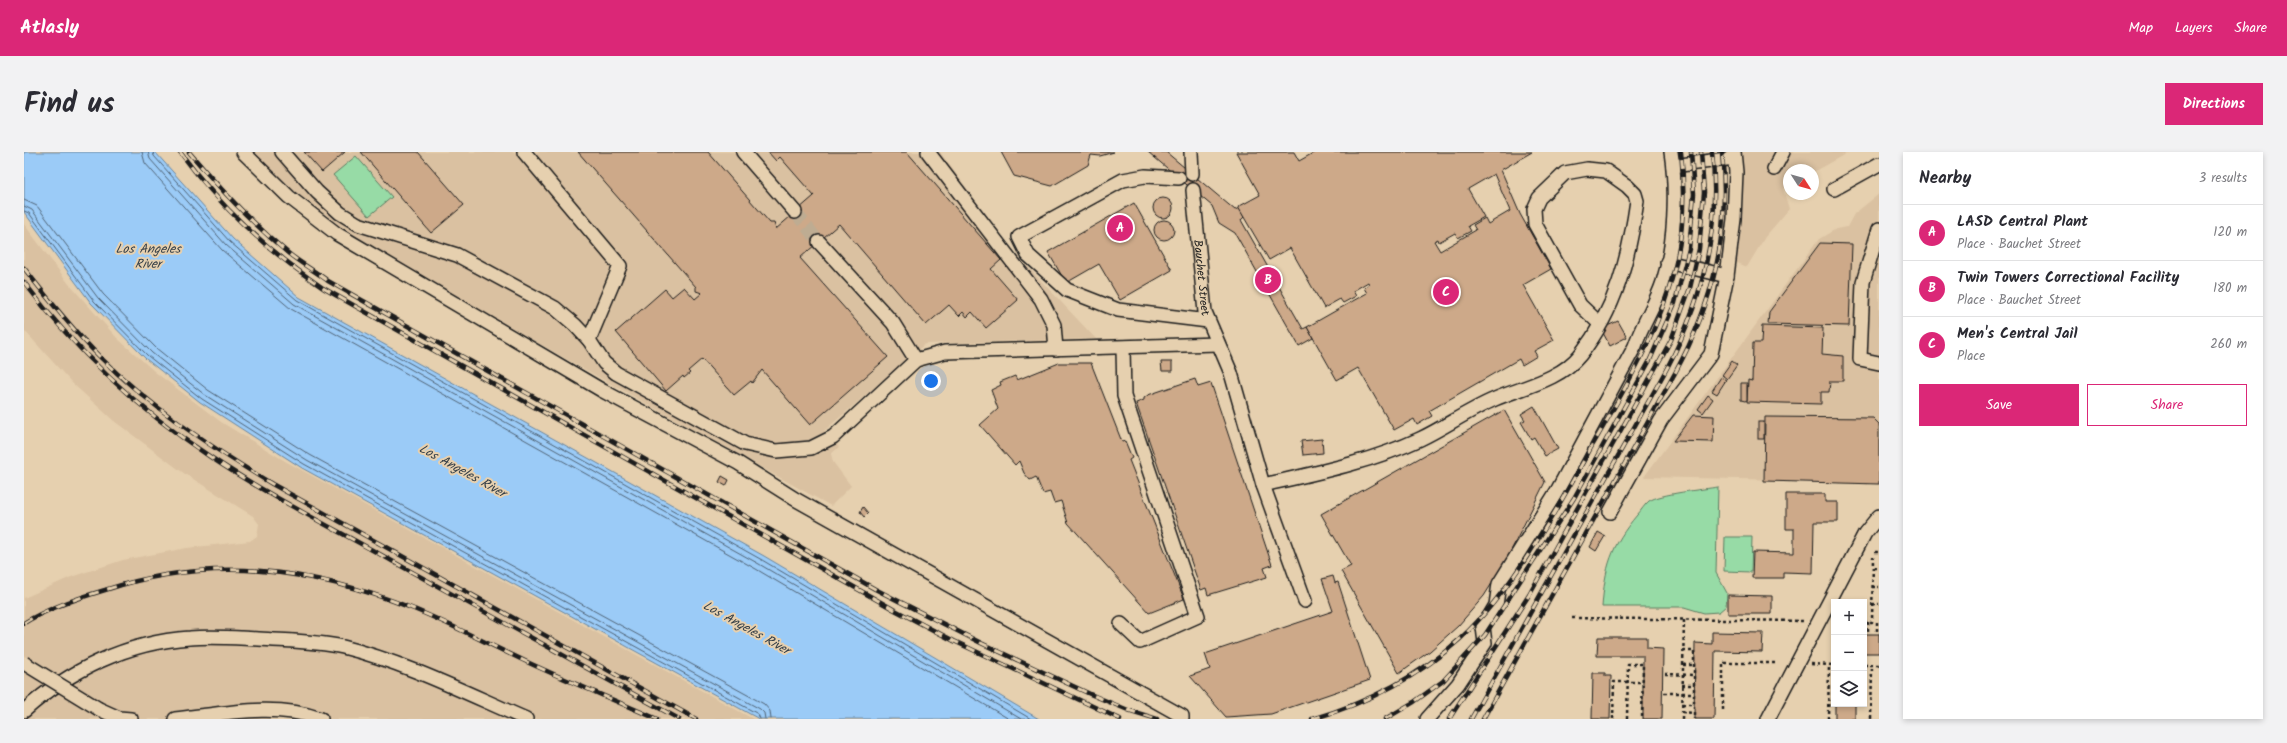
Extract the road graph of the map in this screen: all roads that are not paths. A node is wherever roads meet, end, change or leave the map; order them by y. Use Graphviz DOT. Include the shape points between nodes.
graph roads {
  1 [pos="244,152"];
  2 [pos="282,152"];
  3 [pos="524,152"];
  4 [pos="743,152"];
  5 [pos="928,152"];
  6 [pos="1191,152"];
  7 [pos="1671,152"];
  8 [pos="1783,152"];
  9 [pos="1734,155"];
  10 [pos="1879,164"];
  11 [pos="1673,166"];
  12 [pos="1774,169"];
  13 [pos="1192,174"];
  14 [pos="1179,178"];
  15 [pos="1834,189"];
  16 [pos="1193,190"];
  17 [pos="795,212"];
  18 [pos="1879,229"];
  19 [pos="819,242"];
  20 [pos="1667,262"];
  21 [pos="1727,276"];
  22 [pos="1208,322"];
  23 [pos="1600,324"];
  24 [pos="589,340"];
  25 [pos="1218,344"];
  26 [pos="1056,348"];
  27 [pos="1123,348"];
  28 [pos="916,360"];
  29 [pos="1879,363"];
  30 [pos="1263,485"];
  31 [pos="1610,512"];
  32 [pos="1879,516"];
  33 [pos="1305,602"];
  34 [pos="1121,624"];
  35 [pos="24,663"];
  36 [pos="24,711"];
  37 [pos="131,719"];
  38 [pos="174,719"];
  39 [pos="321,719"];
  40 [pos="526,719"];
  41 [pos="1182,719"];
  42 [pos="1427,719"];
  43 [pos="1768,719"];
  1 -- 41 [label="street" via="289,197 337,234 603,391 738,464 795,499 1182,716"];
  2 -- 24 [label="street" via="317,192 340,213 358,224 457,255 555,308"];
  3 -- 24 [label="street" via="620,266"];
  4 -- 17 [label="street"];
  5 -- 26 [label="street" via="1041,299 1054,325"];
  6 -- 13 [label="street"];
  7 -- 11 [label="street"];
  8 -- 12 [label="street"];
  9 -- 11 [label="street"];
  9 -- 21 [label="street" via="1734,219"];
  10 -- 15 [label="street"];
  11 -- 20 [label="street" via="1673,220"];
  14 -- 22 [label="street" via="1145,176 1123,180 1019,236 1028,255 1066,290 1118,310"];
  16 -- 22 [label="street, Bauchet Street" via="1202,303"];
  18 -- 29 [label="street" via="1863,282 1860,360"];
  19 -- 28 [label="street" via="893,323"];
  20 -- 21 [label="street"];
  20 -- 42 [label="street" via="1663,282 1634,346 1554,497 1499,584 1496,605 1483,627 1485,643 1458,684"];
  21 -- 31 [label="street" via="1708,361 1661,420"];
  22 -- 25 [label="street, Bauchet Street"];
  23 -- 23 [label="street" via="1617,292 1631,245 1637,201 1635,194 1627,186 1606,171 1587,169 1565,172 1539,198 1534,209 1535,224 1580,305"];
  23 -- 30 [label="street" via="1580,355 1565,370 1493,400 1419,439 1389,451 1320,472"];
  24 -- 28 [label="street" via="604,363 616,373 745,444 776,451 811,448 833,437"];
  25 -- 27 [label="street"];
  25 -- 30 [label="street, Bauchet Street" via="1226,360"];
  26 -- 27 [label="street"];
  26 -- 28 [label="street" via="945,352"];
  27 -- 34 [label="street" via="1124,396 1198,616 1140,642"];
  30 -- 33 [label="street, Bauchet Street"];
  32 -- 43 [label="street" via="1865,532"];
  35 -- 37 [label="street, bridge" via="99,709 119,718"];
  36 -- 40 [label="street" via="61,682 111,656 156,643 211,637 304,641 344,647 424,674"];
  38 -- 39 [label="street" via="263,711 309,714"];
}
